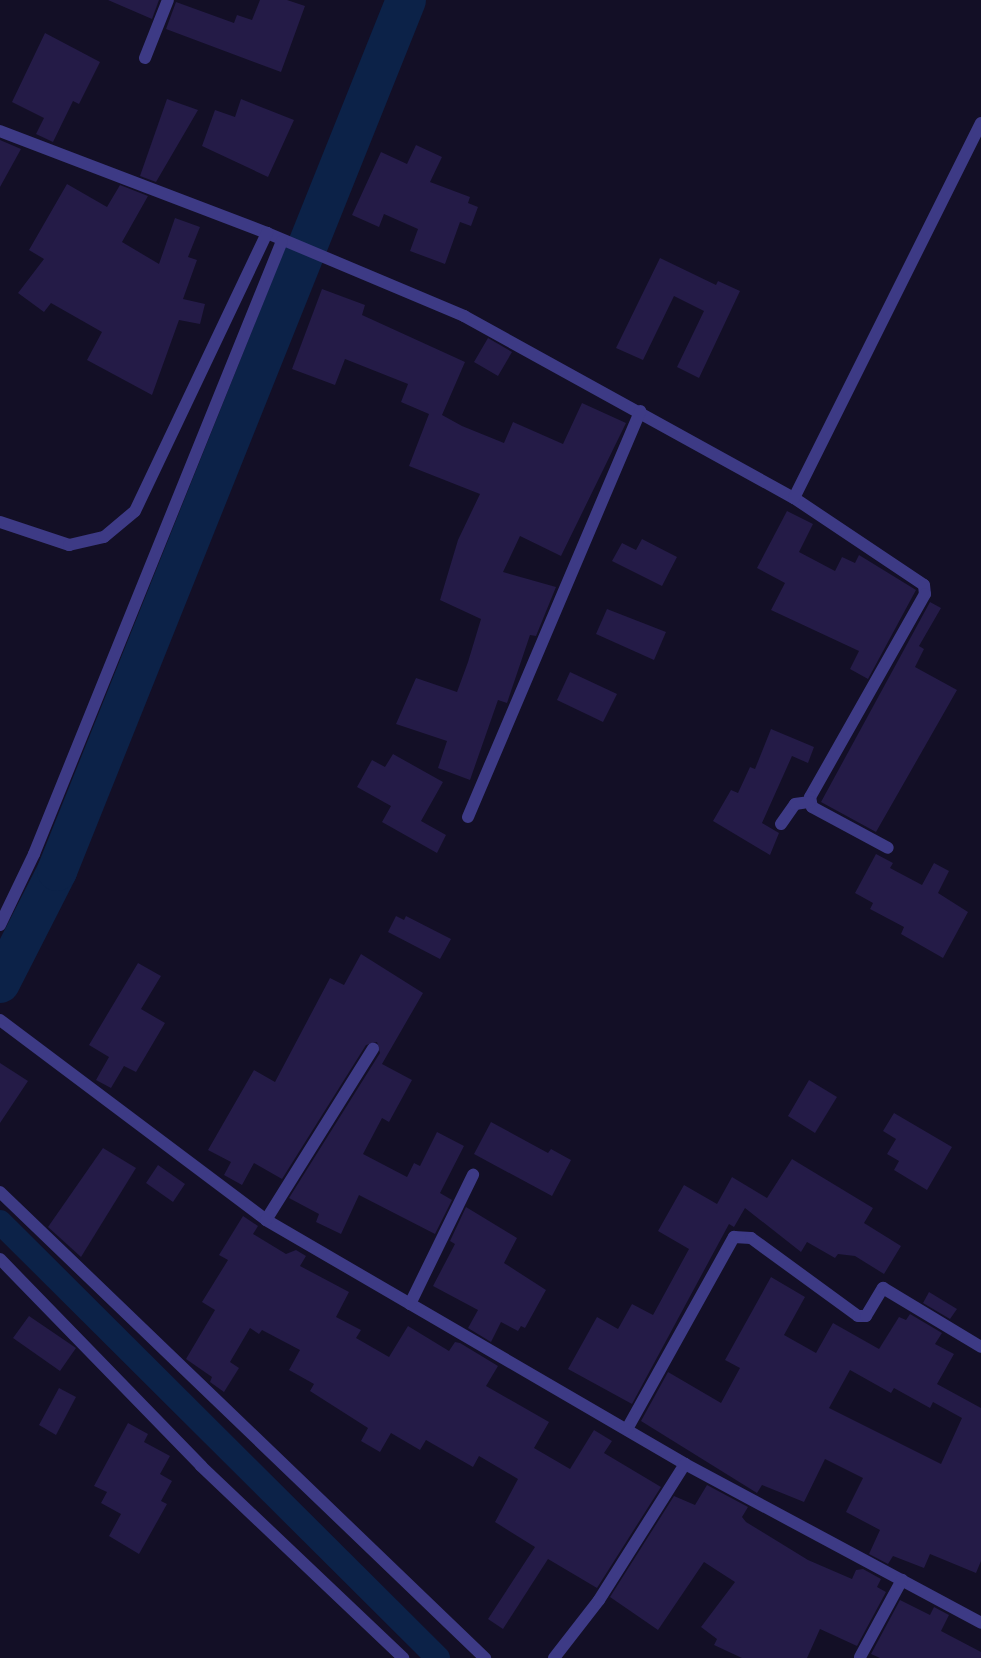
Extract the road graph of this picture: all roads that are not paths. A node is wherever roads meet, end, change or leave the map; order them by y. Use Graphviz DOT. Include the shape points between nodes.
graph roads {
  1 [pos="168,0"];
  2 [pos="144,58"];
  3 [pos="981,123"];
  4 [pos="0,131"];
  5 [pos="266,233"];
  6 [pos="282,241"];
  7 [pos="640,411"];
  8 [pos="794,498"];
  9 [pos="0,522"];
  10 [pos="810,802"];
  11 [pos="468,818"];
  12 [pos="780,824"];
  13 [pos="888,848"];
  14 [pos="0,925"];
  15 [pos="1,1023"];
  16 [pos="373,1049"];
  17 [pos="473,1175"];
  18 [pos="0,1192"];
  19 [pos="266,1220"];
  20 [pos="0,1259"];
  21 [pos="410,1304"];
  22 [pos="981,1347"];
  23 [pos="627,1429"];
  24 [pos="685,1464"];
  25 [pos="902,1580"];
  26 [pos="981,1623"];
  27 [pos="860,1657"];
  28 [pos="402,1658"];
  29 [pos="485,1658"];
  30 [pos="554,1658"];
  1 -- 2 [label="street"];
  3 -- 8 [label="street"];
  4 -- 5 [label="street"];
  5 -- 6 [label="street"];
  5 -- 9 [label="street" via="135,511 104,536 69,545"];
  6 -- 7 [label="street" via="464,316"];
  6 -- 14 [label="street" via="34,854"];
  7 -- 8 [label="street"];
  7 -- 11 [label="street"];
  8 -- 10 [label="street" via="925,589"];
  10 -- 12 [label="street" via="795,804"];
  10 -- 13 [label="street"];
  15 -- 19 [label="street"];
  16 -- 19 [label="street"];
  17 -- 21 [label="street"];
  18 -- 29 [label="street"];
  19 -- 21 [label="street"];
  20 -- 28 [label="street" via="188,1453"];
  21 -- 23 [label="street"];
  22 -- 23 [label="street" via="883,1288 866,1316 858,1316 751,1238 734,1237"];
  23 -- 24 [label="street"];
  24 -- 25 [label="street"];
  24 -- 30 [label="street" via="599,1600"];
  25 -- 26 [label="street"];
  25 -- 27 [label="street"];
}
